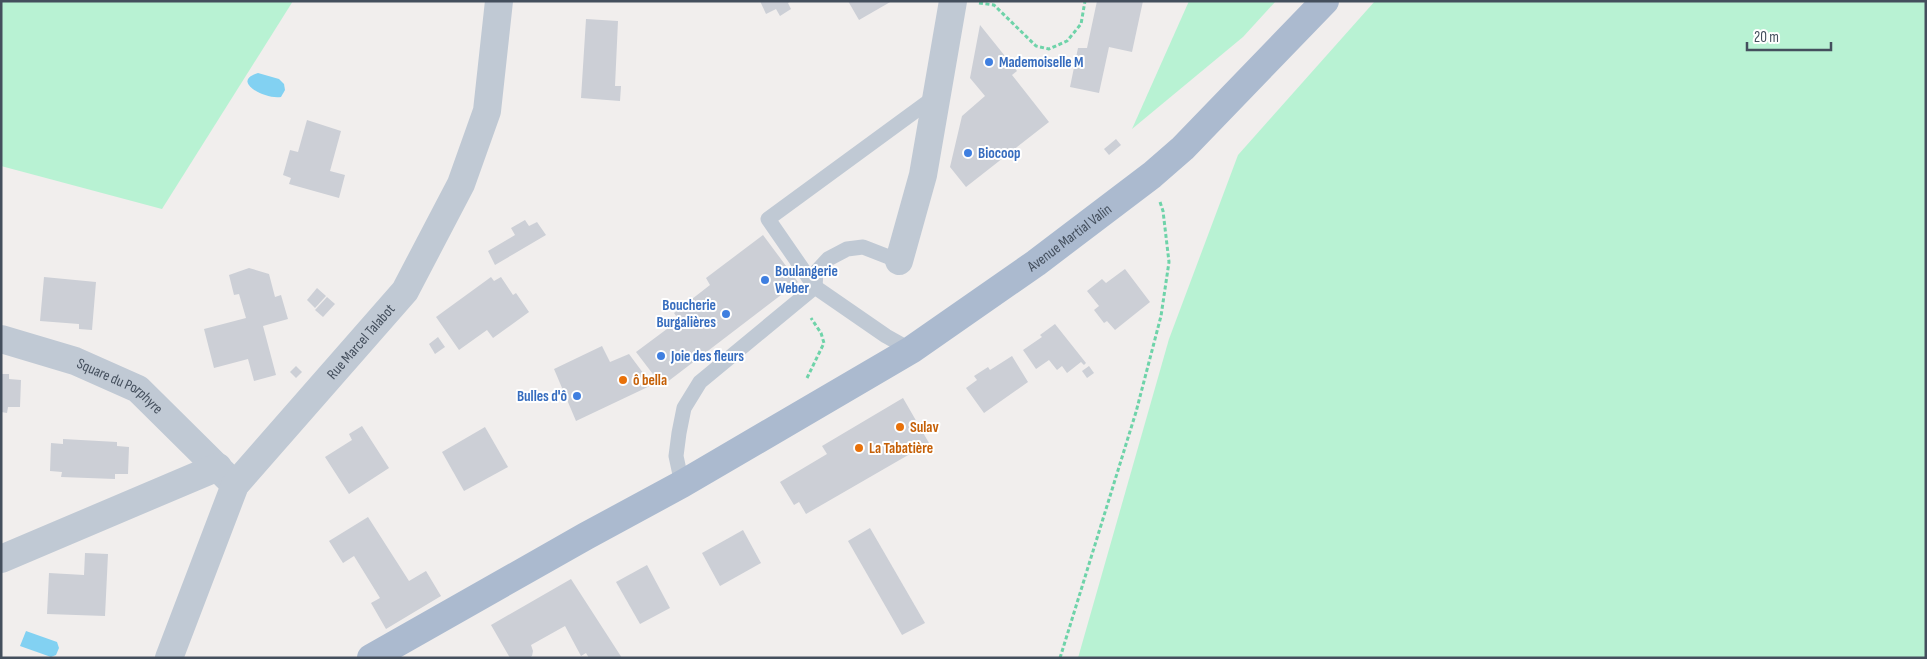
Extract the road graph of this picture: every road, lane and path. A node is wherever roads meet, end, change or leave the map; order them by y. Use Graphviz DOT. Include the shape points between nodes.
graph roads {
  1 [pos="499,1"];
  2 [pos="1085,1"];
  3 [pos="1325,1"];
  4 [pos="953,6"];
  5 [pos="936,96"];
  6 [pos="1152,175"];
  7 [pos="899,261"];
  8 [pos="815,287"];
  9 [pos="800,300"];
  10 [pos="1,339"];
  11 [pos="911,350"];
  12 [pos="807,379"];
  13 [pos="227,476"];
  14 [pos="682,484"];
  15 [pos="1,559"];
  16 [pos="169,658"];
  17 [pos="371,658"];
  18 [pos="1060,658"];
  1 -- 13 [label="street, Rue Marcel Talabot" via="487,111 461,184 405,291"];
  2 -- 4 [label="path" via="1081,24 1066,41 1049,49 1036,46 994,5 979,3 971,12"];
  3 -- 6 [label="main road, Avenue Martial Valin" via="1183,148"];
  4 -- 5 [label="street"];
  5 -- 7 [label="street" via="923,175"];
  5 -- 8 [label="lane" via="768,219"];
  6 -- 11 [label="main road, Avenue Martial Valin" via="1036,263"];
  6 -- 18 [label="path" via="1163,211 1169,262 1161,316 1136,412"];
  7 -- 8 [label="lane" via="863,247 848,249 828,259 816,272"];
  8 -- 9 [label="lane"];
  8 -- 11 [label="lane"];
  9 -- 12 [label="path" via="824,343"];
  9 -- 14 [label="lane" via="700,382 684,408 676,456"];
  10 -- 13 [label="street, Square du Porphyre" via="75,361 138,389"];
  11 -- 14 [label="main road, Avenue Martial Valin"];
  13 -- 15 [label="street"];
  13 -- 16 [label="street, Rue Marcel Talabot"];
  14 -- 17 [label="main road, Avenue Martial Valin"];
}
